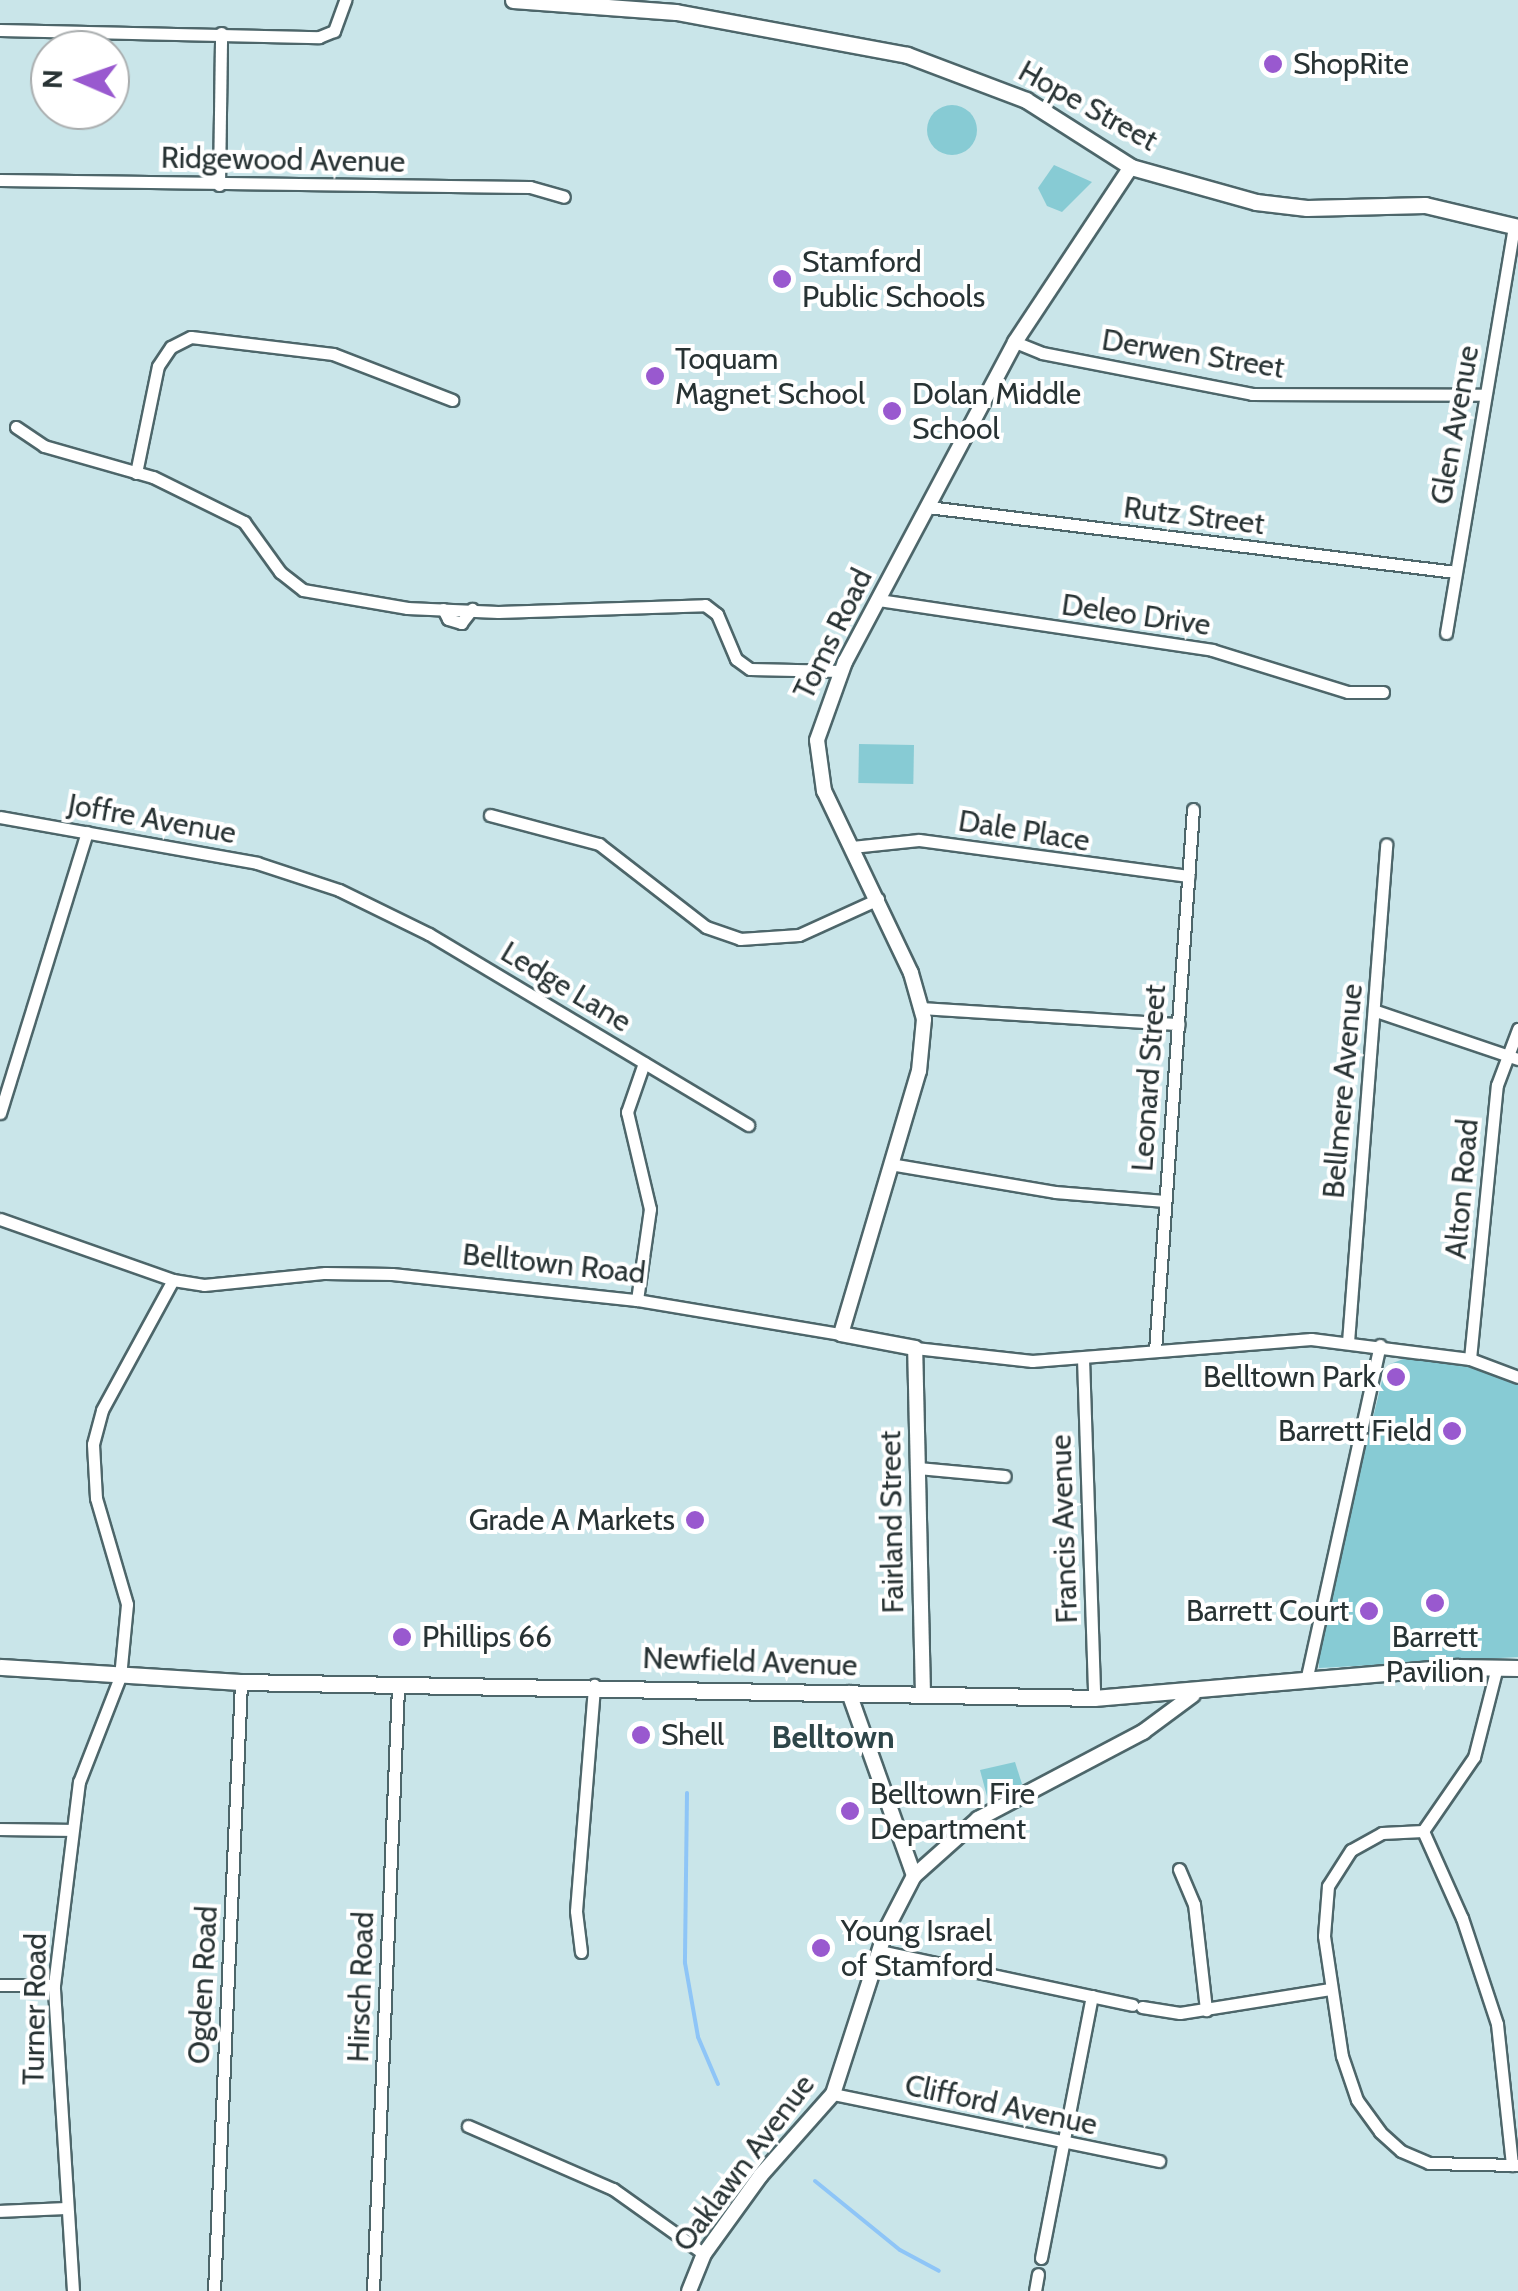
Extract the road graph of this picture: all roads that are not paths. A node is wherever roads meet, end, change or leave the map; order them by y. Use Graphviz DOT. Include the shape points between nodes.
graph roads {
  1 [pos="345,0"];
  2 [pos="513,0"];
  3 [pos="678,6"];
  4 [pos="0,30"];
  5 [pos="222,33"];
  6 [pos="1132,167"];
  7 [pos="0,180"];
  8 [pos="219,185"];
  9 [pos="564,197"];
  10 [pos="1516,226"];
  11 [pos="1015,342"];
  12 [pos="1485,395"];
  13 [pos="452,400"];
  14 [pos="16,427"];
  15 [pos="136,473"];
  16 [pos="928,507"];
  17 [pos="1454,572"];
  18 [pos="879,600"];
  19 [pos="1446,632"];
  20 [pos="840,671"];
  21 [pos="1383,692"];
  22 [pos="1193,809"];
  23 [pos="490,815"];
  24 [pos="0,817"];
  25 [pos="87,832"];
  26 [pos="1386,844"];
  27 [pos="852,847"];
  28 [pos="294,875"];
  29 [pos="1188,876"];
  30 [pos="878,900"];
  31 [pos="922,1008"];
  32 [pos="1376,1012"];
  33 [pos="1179,1024"];
  34 [pos="1518,1028"];
  35 [pos="1504,1054"];
  36 [pos="1518,1059"];
  37 [pos="644,1062"];
  38 [pos="0,1113"];
  39 [pos="748,1125"];
  40 [pos="890,1164"];
  41 [pos="1165,1201"];
  42 [pos="0,1219"];
  43 [pos="173,1280"];
  44 [pos="637,1300"];
  45 [pos="841,1334"];
  46 [pos="1348,1342"];
  47 [pos="1380,1345"];
  48 [pos="915,1348"];
  49 [pos="1155,1350"];
  50 [pos="1083,1358"];
  51 [pos="1470,1359"];
  52 [pos="1518,1377"];
  53 [pos="918,1468"];
  54 [pos="1005,1476"];
  55 [pos="1497,1666"];
  56 [pos="0,1667"];
  57 [pos="1518,1668"];
  58 [pos="120,1677"];
  59 [pos="1306,1681"];
  60 [pos="241,1682"];
  61 [pos="398,1686"];
  62 [pos="594,1686"];
  63 [pos="848,1693"];
  64 [pos="1193,1694"];
  65 [pos="923,1695"];
  66 [pos="1094,1698"];
  67 [pos="0,1828"];
  68 [pos="72,1830"];
  69 [pos="1423,1831"];
  70 [pos="1179,1869"];
  71 [pos="914,1876"];
  72 [pos="879,1951"];
  73 [pos="581,1952"];
  74 [pos="0,1985"];
  75 [pos="54,1985"];
  76 [pos="1330,1989"];
  77 [pos="1092,1996"];
  78 [pos="1206,2010"];
  79 [pos="832,2094"];
  80 [pos="468,2126"];
  81 [pos="1062,2142"];
  82 [pos="1160,2161"];
  83 [pos="1515,2165"];
  84 [pos="66,2208"];
  85 [pos="0,2211"];
  86 [pos="704,2254"];
  87 [pos="1041,2258"];
  88 [pos="1038,2274"];
  89 [pos="73,2291"];
  90 [pos="214,2291"];
  91 [pos="373,2291"];
  92 [pos="688,2291"];
  93 [pos="1036,2291"];
  1 -- 5 [label="street" via="338,25 326,36"];
  2 -- 3 [label="main road, Hope Street"];
  3 -- 6 [label="main road, Hope Street" via="930,62 1026,100"];
  4 -- 5 [label="street"];
  5 -- 8 [label="street"];
  6 -- 10 [label="main road, Hope Street" via="1272,205 1425,205"];
  6 -- 11 [label="street, Toms Road"];
  7 -- 8 [label="street, Ridgewood Avenue"];
  8 -- 9 [label="street, Ridgewood Avenue" via="530,187"];
  10 -- 12 [label="street, Glen Avenue"];
  11 -- 12 [label="street, Derwen Street" via="1252,394"];
  11 -- 16 [label="street, Toms Road"];
  12 -- 17 [label="street, Glen Avenue"];
  13 -- 15 [label="street" via="333,354 191,337 171,347 158,366"];
  14 -- 15 [label="street" via="44,446"];
  15 -- 20 [label="street" via="244,522 280,572 303,590 443,609 705,605 718,614 736,660 750,669"];
  16 -- 17 [label="street, Rutz Street"];
  16 -- 18 [label="street, Toms Road"];
  17 -- 19 [label="street, Glen Avenue"];
  18 -- 20 [label="street, Toms Road"];
  18 -- 21 [label="street, Deleo Drive" via="1212,650 1348,692"];
  20 -- 27 [label="street, Toms Road" via="816,758"];
  22 -- 29 [label="street, Leonard Street"];
  23 -- 30 [label="street" via="600,844 706,927 740,939 799,936"];
  24 -- 25 [label="street, Joffre Avenue"];
  25 -- 28 [label="street, Joffre Avenue"];
  25 -- 38 [label="street"];
  26 -- 32 [label="street, Bellmere Avenue"];
  27 -- 29 [label="street, Dale Place" via="919,840"];
  27 -- 30 [label="street, Toms Road"];
  28 -- 37 [label="street, Ledge Lane" via="378,906"];
  29 -- 33 [label="street, Leonard Street"];
  30 -- 31 [label="street, Toms Road"];
  31 -- 33 [label="street"];
  31 -- 40 [label="street, Toms Road" via="923,1053"];
  32 -- 35 [label="street"];
  32 -- 46 [label="street, Bellmere Avenue"];
  33 -- 41 [label="street, Leonard Street"];
  34 -- 35 [label="street, Alton Road"];
  35 -- 36 [label="street"];
  35 -- 51 [label="street, Alton Road"];
  37 -- 39 [label="street"];
  37 -- 44 [label="street, Ledge Lane" via="627,1112 650,1209"];
  40 -- 41 [label="street" via="1055,1192"];
  40 -- 45 [label="street, Toms Road"];
  41 -- 49 [label="street, Leonard Street"];
  42 -- 43 [label="street, Belltown Road"];
  43 -- 44 [label="street, Belltown Road" via="204,1285 368,1272"];
  43 -- 58 [label="street" via="102,1410 93,1444 93,1485 126,1594"];
  44 -- 45 [label="street, Belltown Road"];
  45 -- 48 [label="street, Belltown Road"];
  46 -- 47 [label="street, Belltown Road"];
  46 -- 49 [label="street, Belltown Road" via="1272,1340"];
  47 -- 51 [label="street, Belltown Road"];
  47 -- 59 [label="street"];
  48 -- 50 [label="street, Belltown Road" via="1012,1361"];
  48 -- 53 [label="street, Fairland Street"];
  49 -- 50 [label="street, Belltown Road"];
  50 -- 66 [label="street, Francis Avenue"];
  51 -- 52 [label="street, Belltown Road"];
  53 -- 54 [label="street"];
  53 -- 65 [label="street, Fairland Street"];
  55 -- 57 [label="main road, Newfield Avenue"];
  55 -- 59 [label="main road, Newfield Avenue"];
  55 -- 69 [label="street" via="1474,1757"];
  56 -- 58 [label="main road, Newfield Avenue"];
  58 -- 60 [label="main road, Newfield Avenue"];
  58 -- 68 [label="street, Turner Road" via="79,1782"];
  59 -- 64 [label="main road, Newfield Avenue"];
  60 -- 61 [label="main road, Newfield Avenue"];
  60 -- 90 [label="street, Ogden Road"];
  61 -- 62 [label="main road, Newfield Avenue"];
  61 -- 91 [label="street, Hirsch Road"];
  62 -- 63 [label="main road, Newfield Avenue"];
  62 -- 73 [label="street" via="576,1911"];
  63 -- 65 [label="main road, Newfield Avenue"];
  63 -- 71 [label="street"];
  64 -- 66 [label="main road, Newfield Avenue"];
  64 -- 71 [label="street, Oaklawn Avenue" via="1143,1732 978,1819"];
  65 -- 66 [label="main road, Newfield Avenue"];
  67 -- 68 [label="street"];
  68 -- 75 [label="street, Turner Road"];
  69 -- 76 [label="street" via="1371,1837 1334,1874 1324,1916"];
  69 -- 83 [label="street" via="1462,1918 1497,2024"];
  70 -- 78 [label="street" via="1194,1904"];
  71 -- 72 [label="street, Oaklawn Avenue"];
  72 -- 77 [label="street"];
  72 -- 79 [label="street, Oaklawn Avenue"];
  74 -- 75 [label="street"];
  75 -- 84 [label="street, Turner Road"];
  76 -- 78 [label="street"];
  76 -- 83 [label="street" via="1350,2081 1390,2142 1413,2158 1446,2166"];
  77 -- 78 [label="street"];
  77 -- 81 [label="street"];
  79 -- 81 [label="street, Clifford Avenue"];
  79 -- 86 [label="street, Oaklawn Avenue" via="760,2175"];
  80 -- 86 [label="street" via="613,2189"];
  81 -- 82 [label="street, Clifford Avenue"];
  81 -- 87 [label="street"];
  84 -- 85 [label="street"];
  84 -- 89 [label="street, Turner Road"];
  86 -- 92 [label="street, Oaklawn Avenue"];
  88 -- 93 [label="street"];
}
